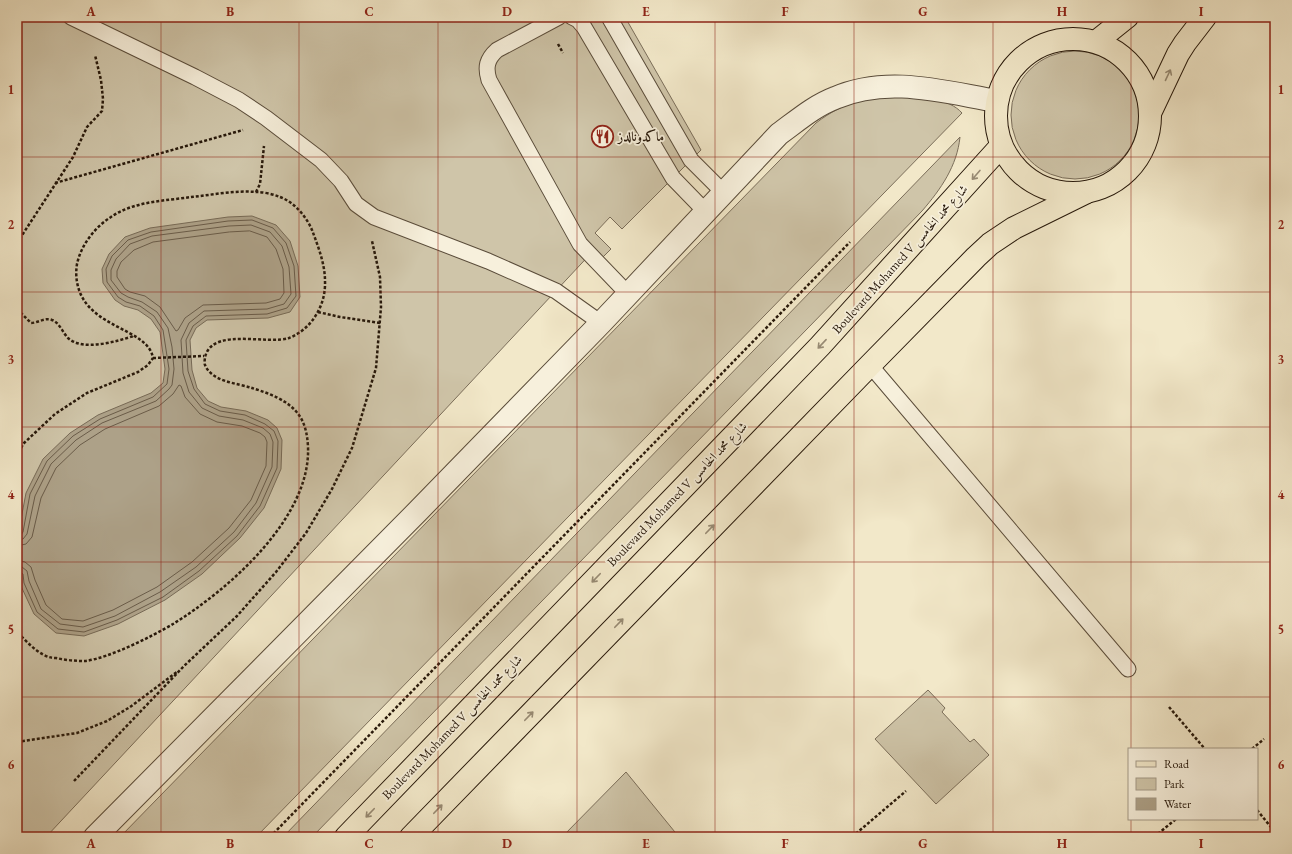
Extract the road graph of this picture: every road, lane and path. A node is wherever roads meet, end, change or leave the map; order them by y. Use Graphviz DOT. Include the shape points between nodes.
graph roads {
  1 [pos="71,17"];
  2 [pos="559,17"];
  3 [pos="572,17"];
  4 [pos="609,17"];
  5 [pos="1127,17"];
  6 [pos="1205,17"];
  7 [pos="88,25"];
  8 [pos="1097,41"];
  9 [pos="997,101"];
  10 [pos="1151,111"];
  11 [pos="266,118"];
  12 [pos="1001,146"];
  13 [pos="55,183"];
  14 [pos="256,192"];
  15 [pos="724,193"];
  16 [pos="1086,193"];
  17 [pos="356,204"];
  18 [pos="706,212"];
  19 [pos="850,242"];
  20 [pos="17,243"];
  21 [pos="628,294"];
  22 [pos="17,309"];
  23 [pos="318,312"];
  24 [pos="380,323"];
  25 [pos="601,323"];
  26 [pos="134,336"];
  27 [pos="204,356"];
  28 [pos="153,358"];
  29 [pos="870,365"];
  30 [pos="17,457"];
  31 [pos="17,632"];
  32 [pos="184,666"];
  33 [pos="1128,669"];
  34 [pos="1169,707"];
  35 [pos="1264,739"];
  36 [pos="17,742"];
  37 [pos="1204,748"];
  38 [pos="1253,748"];
  39 [pos="74,781"];
  40 [pos="906,791"];
  41 [pos="1258,811"];
  42 [pos="1175,820"];
  43 [pos="1275,832"];
  44 [pos="95,837"];
  45 [pos="270,837"];
  46 [pos="346,837"];
  47 [pos="411,837"];
  48 [pos="852,837"];
  49 [pos="1154,837"];
  1 -- 7 [label="lane"];
  2 -- 21 [label="lane" via="491,55 486,72 580,244"];
  3 -- 18 [label="lane" via="584,27 673,178"];
  4 -- 15 [label="lane" via="691,160"];
  5 -- 8 [label="main road"];
  10 -- 6 [label="main road, one-way" via="1178,54"];
  7 -- 11 [label="lane" via="195,77 239,100"];
  7 -- 13 [label="path" via="101,80 102,112 87,127 73,157"];
  8 -- 9 [label="main road" via="1064,39 1045,43 1022,56 1006,77"];
  8 -- 10 [label="main road" via="1124,56 1143,81"];
  9 -- 12 [label="main road" via="996,124"];
  9 -- 15 [label="street" via="908,86 870,87 835,98 807,113 779,134"];
  10 -- 16 [label="main road" via="1148,140 1134,165 1113,184"];
  11 -- 13 [label="path" via="234,133"];
  11 -- 14 [label="path" via="262,173"];
  11 -- 17 [label="lane" via="322,160 341,181"];
  12 -- 16 [label="main road" via="1015,168 1035,184 1059,193"];
  12 -- 46 [label="main road, Boulevard Mohamed V شارع محمد الخامس, one-way" via="820,346"];
  13 -- 20 [label="path"];
  14 -- 23 [label="path" via="282,197 303,213 311,227 326,284"];
  14 -- 26 [label="path" via="226,193 143,204 127,208 99,226 81,251 77,264 79,292 88,306 101,318"];
  15 -- 18 [label="street"];
  16 -- 29 [label="main road" via="1029,220 990,244"];
  17 -- 24 [label="path" via="368,228 375,251 380,277"];
  17 -- 25 [label="lane" via="374,217 488,261 556,291"];
  18 -- 21 [label="street"];
  19 -- 45 [label="path"];
  21 -- 25 [label="street"];
  22 -- 26 [label="path" via="31,323 53,320 68,338 81,345"];
  23 -- 24 [label="path"];
  23 -- 27 [label="path" via="314,320 288,338 220,341 210,347"];
  24 -- 32 [label="path" via="376,368 352,448 332,489 306,533 276,572 237,616"];
  25 -- 44 [label="street"];
  26 -- 28 [label="path" via="148,346"];
  27 -- 28 [label="path"];
  27 -- 31 [label="path" via="205,366 214,376 283,400 298,413 307,432 308,454 305,475 297,498 285,520 258,555 217,593 155,635 87,661 46,657"];
  28 -- 30 [label="path" via="138,372 87,393 55,414 24,444"];
  29 -- 33 [label="lane"];
  47 -- 29 [label="main road, one-way"];
  32 -- 36 [label="path" via="107,721 77,733"];
  32 -- 39 [label="path"];
  34 -- 37 [label="path"];
  35 -- 38 [label="path"];
  40 -- 48 [label="path"];
  41 -- 43 [label="path"];
  42 -- 49 [label="path"];
}
